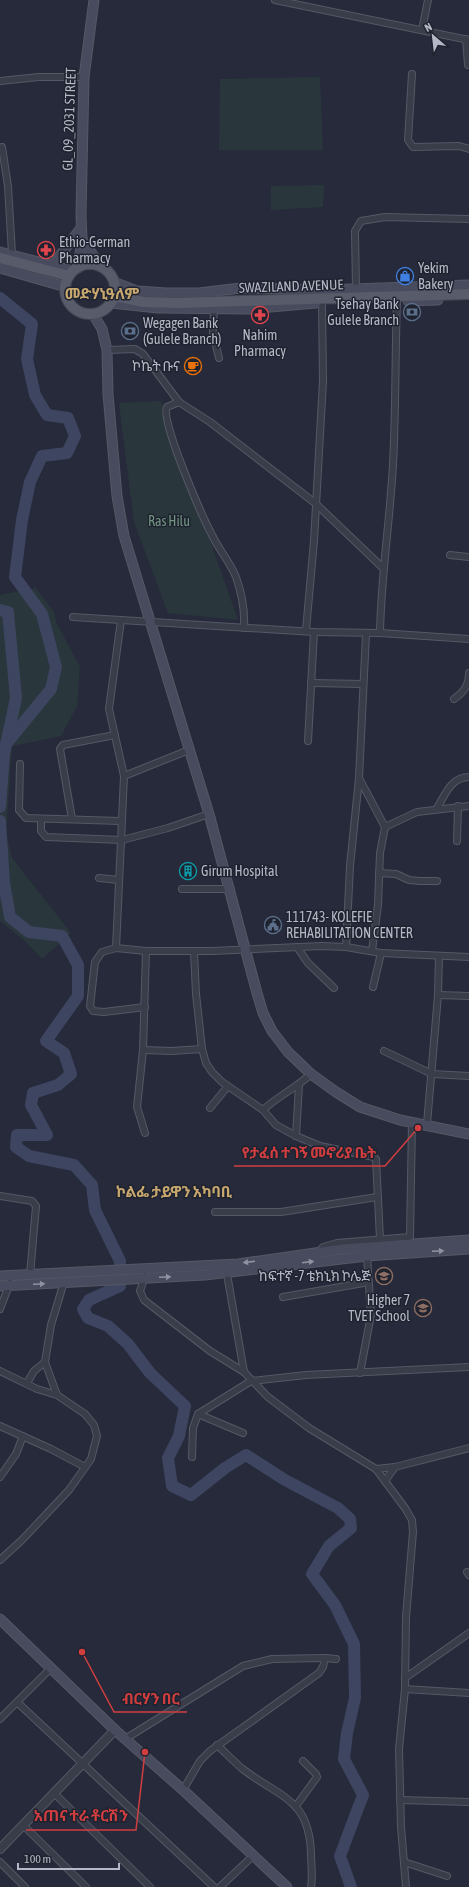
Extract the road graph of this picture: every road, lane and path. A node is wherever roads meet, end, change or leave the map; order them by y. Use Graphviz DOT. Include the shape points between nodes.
graph roads {
  1 [pos="94,0"];
  2 [pos="275,0"];
  3 [pos="428,0"];
  4 [pos="303,3"];
  5 [pos="422,30"];
  6 [pos="467,39"];
  7 [pos="468,65"];
  8 [pos="412,74"];
  9 [pos="84,77"];
  10 [pos="0,81"];
  11 [pos="2,147"];
  12 [pos="469,149"];
  13 [pos="469,219"];
  14 [pos="81,228"];
  15 [pos="82,239"];
  16 [pos="0,252"];
  17 [pos="12,254"];
  18 [pos="0,258"];
  19 [pos="0,261"];
  20 [pos="52,266"];
  21 [pos="101,266"];
  22 [pos="0,268"];
  23 [pos="70,277"];
  24 [pos="469,285"];
  25 [pos="356,289"];
  26 [pos="469,290"];
  27 [pos="114,293"];
  28 [pos="469,294"];
  29 [pos="469,299"];
  30 [pos="397,301"];
  31 [pos="322,303"];
  32 [pos="214,308"];
  33 [pos="92,314"];
  34 [pos="107,350"];
  35 [pos="219,358"];
  36 [pos="179,402"];
  37 [pos="315,503"];
  38 [pos="450,555"];
  39 [pos="469,557"];
  40 [pos="383,568"];
  41 [pos="73,617"];
  42 [pos="121,620"];
  43 [pos="150,621"];
  44 [pos="244,628"];
  45 [pos="306,630"];
  46 [pos="314,632"];
  47 [pos="380,633"];
  48 [pos="366,634"];
  49 [pos="469,639"];
  50 [pos="469,673"];
  51 [pos="311,683"];
  52 [pos="363,684"];
  53 [pos="454,699"];
  54 [pos="115,735"];
  55 [pos="308,741"];
  56 [pos="189,750"];
  57 [pos="20,764"];
  58 [pos="124,776"];
  59 [pos="469,777"];
  60 [pos="359,778"];
  61 [pos="458,806"];
  62 [pos="469,806"];
  63 [pos="437,808"];
  64 [pos="209,814"];
  65 [pos="72,819"];
  66 [pos="41,820"];
  67 [pos="120,821"];
  68 [pos="385,827"];
  69 [pos="122,840"];
  70 [pos="457,841"];
  71 [pos="379,873"];
  72 [pos="99,878"];
  73 [pos="119,880"];
  74 [pos="437,880"];
  75 [pos="182,889"];
  76 [pos="231,889"];
  77 [pos="297,947"];
  78 [pos="346,947"];
  79 [pos="116,948"];
  80 [pos="246,948"];
  81 [pos="194,950"];
  82 [pos="146,951"];
  83 [pos="372,951"];
  84 [pos="381,953"];
  85 [pos="439,956"];
  86 [pos="469,957"];
  87 [pos="373,987"];
  88 [pos="334,988"];
  89 [pos="438,995"];
  90 [pos="469,996"];
  91 [pos="145,1007"];
  92 [pos="202,1048"];
  93 [pos="143,1050"];
  94 [pos="384,1051"];
  95 [pos="311,1074"];
  96 [pos="432,1074"];
  97 [pos="469,1076"];
  98 [pos="299,1085"];
  99 [pos="228,1086"];
  100 [pos="210,1108"];
  101 [pos="263,1110"];
  102 [pos="412,1122"];
  103 [pos="427,1124"];
  104 [pos="145,1133"];
  105 [pos="469,1134"];
  106 [pos="296,1136"];
  107 [pos="0,1196"];
  108 [pos="377,1197"];
  109 [pos="215,1212"];
  110 [pos="469,1240"];
  111 [pos="384,1246"];
  112 [pos="469,1249"];
  113 [pos="367,1256"];
  114 [pos="147,1267"];
  115 [pos="227,1274"];
  116 [pos="30,1275"];
  117 [pos="0,1276"];
  118 [pos="144,1278"];
  119 [pos="10,1280"];
  120 [pos="64,1282"];
  121 [pos="369,1282"];
  122 [pos="0,1286"];
  123 [pos="283,1297"];
  124 [pos="0,1309"];
  125 [pos="45,1362"];
  126 [pos="469,1367"];
  127 [pos="0,1371"];
  128 [pos="244,1372"];
  129 [pos="360,1373"];
  130 [pos="251,1381"];
  131 [pos="27,1383"];
  132 [pos="57,1395"];
  133 [pos="198,1414"];
  134 [pos="0,1426"];
  135 [pos="243,1433"];
  136 [pos="23,1436"];
  137 [pos="469,1448"];
  138 [pos="192,1457"];
  139 [pos="85,1467"];
  140 [pos="395,1467"];
  141 [pos="376,1469"];
  142 [pos="0,1477"];
  143 [pos="385,1481"];
  144 [pos="0,1560"];
  145 [pos="0,1619"];
  146 [pos="469,1633"];
  147 [pos="325,1658"];
  148 [pos="336,1659"];
  149 [pos="51,1668"];
  150 [pos="405,1678"];
  151 [pos="405,1689"];
  152 [pos="469,1693"];
  153 [pos="17,1702"];
  154 [pos="0,1719"];
  155 [pos="115,1730"];
  156 [pos="125,1739"];
  157 [pos="217,1745"];
  158 [pos="303,1761"];
  159 [pos="83,1763"];
  160 [pos="183,1790"];
  161 [pos="54,1793"];
  162 [pos="400,1800"];
  163 [pos="469,1802"];
  164 [pos="296,1806"];
  165 [pos="23,1825"];
  166 [pos="0,1849"];
  167 [pos="254,1855"];
  168 [pos="0,1862"];
  169 [pos="404,1862"];
  170 [pos="447,1876"];
  171 [pos="25,1887"];
  172 [pos="86,1887"];
  173 [pos="150,1887"];
  174 [pos="214,1887"];
  175 [pos="220,1887"];
  176 [pos="287,1887"];
  177 [pos="311,1887"];
  178 [pos="406,1887"];
  1 -- 9 [label="main road, GL_09_2031 STREET"];
  2 -- 4 [label="street"];
  3 -- 5 [label="street"];
  4 -- 5 [label="street"];
  5 -- 6 [label="street"];
  6 -- 7 [label="street"];
  8 -- 12 [label="street" via="408,140 410,145 459,146"];
  9 -- 10 [label="street" via="39,77"];
  9 -- 14 [label="main road, GL_09_2031 STREET"];
  11 -- 17 [label="street" via="8,186"];
  13 -- 25 [label="street" via="384,217 361,221 355,231"];
  14 -- 15 [label="main road, GL_09_2031 STREET"];
  14 -- 20 [label="main road"];
  15 -- 21 [label="main road, GL_09_2031 STREET"];
  15 -- 23 [label="main road, GL_09_2031 STREET"];
  16 -- 17 [label="main road"];
  17 -- 20 [label="main road"];
  18 -- 23 [label="main road"];
  19 -- 23 [label="main road"];
  20 -- 23 [label="main road"];
  21 -- 23 [label="main road" via="93,264"];
  21 -- 27 [label="main road" via="108,271"];
  22 -- 23 [label="main road"];
  23 -- 33 [label="main road" via="66,295 73,307"];
  24 -- 25 [label="main road"];
  25 -- 27 [label="main road" via="242,288 199,293"];
  26 -- 27 [label="main road, SWAZILAND AVENUE" via="174,299 143,298"];
  27 -- 28 [label="main road, SWAZILAND AVENUE" via="144,302 178,304"];
  27 -- 32 [label="main road" via="158,308"];
  27 -- 33 [label="main road" via="100,312"];
  29 -- 30 [label="main road"];
  30 -- 31 [label="main road"];
  30 -- 40 [label="street" via="393,465"];
  31 -- 32 [label="main road" via="259,309"];
  31 -- 37 [label="street" via="323,381"];
  32 -- 35 [label="street" via="213,333"];
  33 -- 34 [label="main road" via="102,329"];
  34 -- 36 [label="street" via="135,349 143,354"];
  34 -- 43 [label="main road" via="109,402 120,515"];
  36 -- 37 [label="street" via="210,422"];
  36 -- 44 [label="street" via="165,410 171,438 211,534 236,577 243,602"];
  37 -- 40 [label="street"];
  37 -- 45 [label="street"];
  38 -- 39 [label="street"];
  40 -- 47 [label="street"];
  41 -- 42 [label="street"];
  42 -- 43 [label="street"];
  42 -- 54 [label="street" via="109,709"];
  43 -- 44 [label="street"];
  43 -- 56 [label="main road"];
  44 -- 45 [label="street"];
  45 -- 46 [label="street"];
  46 -- 48 [label="street"];
  46 -- 51 [label="street"];
  47 -- 48 [label="street"];
  47 -- 49 [label="street"];
  48 -- 52 [label="street"];
  50 -- 53 [label="street" via="469,681 464,691"];
  51 -- 52 [label="street"];
  51 -- 55 [label="street"];
  52 -- 60 [label="street"];
  54 -- 58 [label="street"];
  54 -- 65 [label="street" via="60,747"];
  56 -- 58 [label="street"];
  56 -- 64 [label="main road"];
  57 -- 66 [label="street" via="19,810 26,818"];
  58 -- 67 [label="street"];
  59 -- 63 [label="street" via="455,781"];
  60 -- 68 [label="street"];
  60 -- 78 [label="street" via="350,866"];
  61 -- 62 [label="street"];
  61 -- 63 [label="street"];
  61 -- 70 [label="street"];
  63 -- 68 [label="street" via="407,816"];
  64 -- 69 [label="street"];
  64 -- 76 [label="main road"];
  65 -- 66 [label="street"];
  65 -- 67 [label="street"];
  66 -- 69 [label="street" via="41,831 46,837"];
  67 -- 69 [label="street"];
  68 -- 71 [label="street"];
  69 -- 73 [label="street"];
  71 -- 74 [label="street" via="396,874 409,880"];
  71 -- 83 [label="street"];
  72 -- 73 [label="street"];
  73 -- 79 [label="street"];
  75 -- 76 [label="street"];
  76 -- 80 [label="main road"];
  77 -- 78 [label="street"];
  77 -- 80 [label="street"];
  77 -- 88 [label="street" via="308,963"];
  78 -- 83 [label="street"];
  79 -- 82 [label="street"];
  79 -- 91 [label="street" via="104,951 97,957 90,1006 95,1012"];
  80 -- 81 [label="street"];
  80 -- 95 [label="main road" via="268,1024 288,1052"];
  81 -- 82 [label="street"];
  81 -- 92 [label="street"];
  82 -- 91 [label="street"];
  83 -- 84 [label="street"];
  84 -- 85 [label="street"];
  84 -- 87 [label="street"];
  85 -- 86 [label="street"];
  85 -- 89 [label="street"];
  89 -- 90 [label="street"];
  89 -- 96 [label="street"];
  91 -- 93 [label="street"];
  92 -- 93 [label="street"];
  92 -- 99 [label="street" via="209,1070"];
  93 -- 104 [label="street" via="137,1108"];
  94 -- 96 [label="street"];
  95 -- 98 [label="street"];
  95 -- 102 [label="main road" via="360,1107"];
  96 -- 97 [label="street"];
  96 -- 103 [label="street"];
  98 -- 101 [label="street" via="280,1095"];
  98 -- 106 [label="street"];
  99 -- 100 [label="street"];
  99 -- 101 [label="street"];
  101 -- 106 [label="street" via="276,1125"];
  102 -- 103 [label="main road"];
  102 -- 111 [label="street" via="411,1236"];
  103 -- 105 [label="main road"];
  106 -- 108 [label="street" via="320,1146 375,1158 378,1164"];
  107 -- 116 [label="street" via="32,1201 36,1206"];
  108 -- 109 [label="street" via="281,1212"];
  108 -- 111 [label="street"];
  110 -- 111 [label="main road"];
  111 -- 112 [label="main road, one-way"];
  111 -- 113 [label="main road"];
  111 -- 114 [label="main road, one-way" via="238,1264"];
  115 -- 113 [label="main road, one-way"];
  113 -- 121 [label="street"];
  114 -- 116 [label="main road"];
  114 -- 118 [label="street"];
  118 -- 115 [label="main road, one-way"];
  115 -- 128 [label="street"];
  116 -- 119 [label="main road"];
  117 -- 119 [label="main road"];
  118 -- 120 [label="main road"];
  118 -- 128 [label="street" via="140,1291 144,1300 210,1351"];
  119 -- 120 [label="main road, one-way"];
  119 -- 122 [label="main road"];
  119 -- 124 [label="street"];
  120 -- 125 [label="street" via="51,1325"];
  121 -- 123 [label="street"];
  121 -- 129 [label="street" via="371,1315"];
  125 -- 131 [label="street" via="34,1371"];
  125 -- 132 [label="street"];
  126 -- 129 [label="street"];
  127 -- 131 [label="street"];
  128 -- 130 [label="street"];
  129 -- 130 [label="street"];
  130 -- 133 [label="street"];
  130 -- 141 [label="street" via="309,1428"];
  131 -- 132 [label="street"];
  132 -- 139 [label="street" via="85,1414 96,1429 96,1443 91,1459"];
  133 -- 135 [label="street"];
  133 -- 138 [label="street" via="193,1428"];
  134 -- 136 [label="street"];
  136 -- 139 [label="street"];
  136 -- 142 [label="street" via="16,1454"];
  137 -- 140 [label="street"];
  139 -- 144 [label="street" via="61,1499"];
  140 -- 141 [label="street"];
  140 -- 143 [label="street"];
  141 -- 143 [label="street"];
  143 -- 150 [label="street" via="405,1508 413,1526 406,1617"];
  145 -- 149 [label="main road"];
  146 -- 150 [label="street"];
  147 -- 148 [label="street"];
  147 -- 156 [label="street" via="272,1659 243,1666"];
  147 -- 157 [label="street" via="319,1673"];
  149 -- 153 [label="street"];
  149 -- 155 [label="main road"];
  150 -- 151 [label="street"];
  151 -- 152 [label="street"];
  151 -- 162 [label="street" via="399,1749"];
  153 -- 154 [label="street"];
  153 -- 159 [label="street"];
  155 -- 156 [label="main road"];
  155 -- 159 [label="street"];
  156 -- 160 [label="main road"];
  157 -- 160 [label="street" via="200,1761"];
  157 -- 164 [label="street" via="244,1770"];
  158 -- 164 [label="street" via="317,1777"];
  159 -- 161 [label="street"];
  159 -- 174 [label="street"];
  160 -- 167 [label="main road"];
  161 -- 165 [label="street"];
  161 -- 173 [label="street"];
  162 -- 163 [label="street"];
  162 -- 169 [label="street"];
  164 -- 177 [label="street" via="308,1825"];
  165 -- 166 [label="street"];
  165 -- 172 [label="street"];
  167 -- 175 [label="street"];
  167 -- 176 [label="main road"];
  168 -- 171 [label="street"];
  169 -- 170 [label="street"];
  169 -- 178 [label="street"];
}
